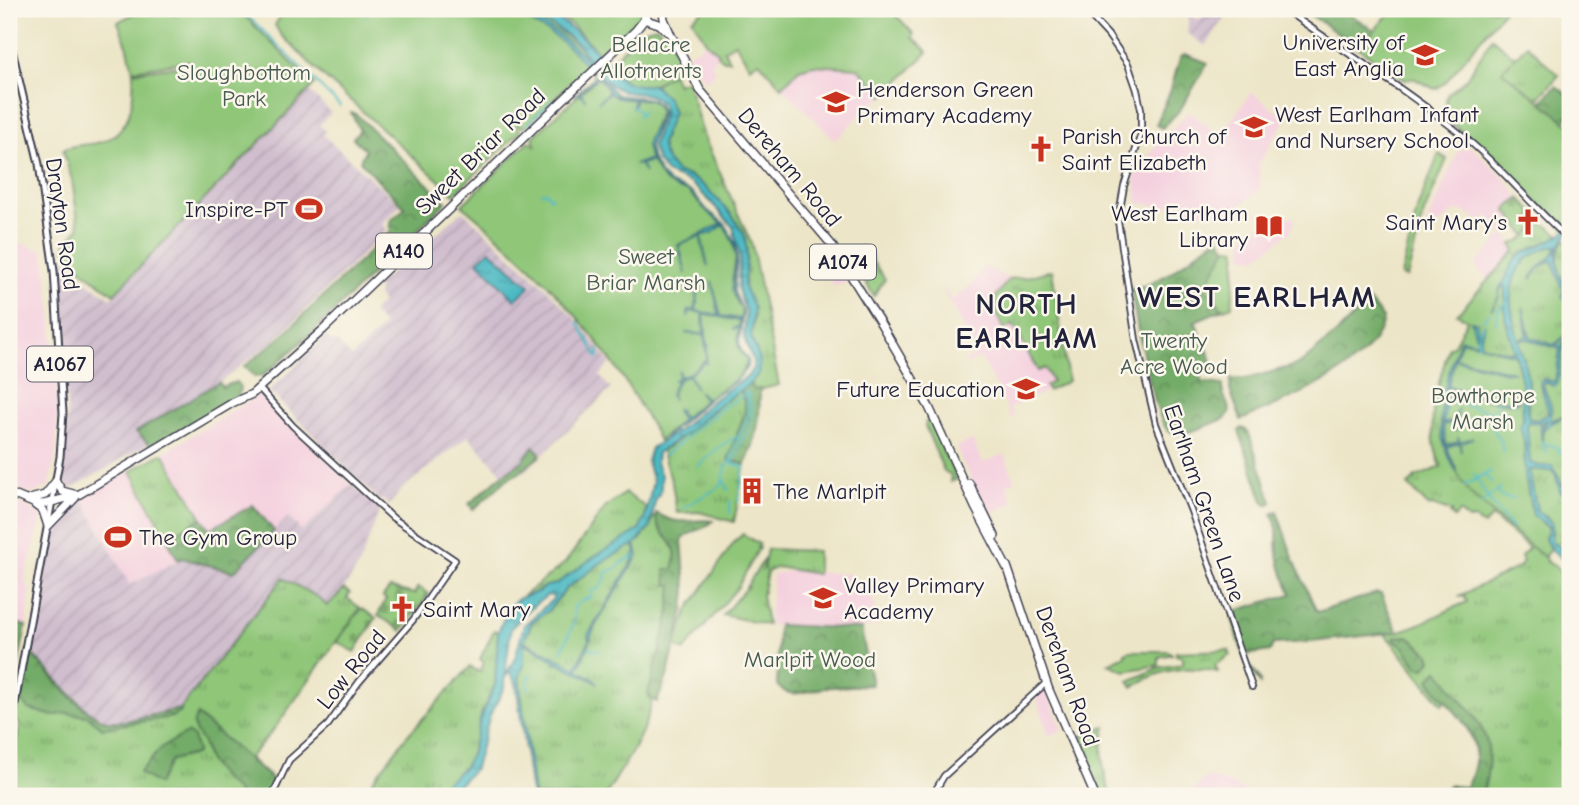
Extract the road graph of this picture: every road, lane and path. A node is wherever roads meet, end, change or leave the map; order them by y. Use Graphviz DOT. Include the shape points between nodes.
graph roads {
  1 [pos="1084,9"];
  2 [pos="1284,9"];
  3 [pos="646,11"];
  4 [pos="664,12"];
  5 [pos="653,23"];
  6 [pos="636,30"];
  7 [pos="671,35"];
  8 [pos="9,37"];
  9 [pos="1570,240"];
  10 [pos="258,386"];
  11 [pos="56,481"];
  12 [pos="9,494"];
  13 [pos="78,495"];
  14 [pos="25,500"];
  15 [pos="52,503"];
  16 [pos="48,526"];
  17 [pos="1046,682"];
  18 [pos="1252,687"];
  19 [pos="9,737"];
  20 [pos="272,796"];
  21 [pos="932,796"];
  22 [pos="1095,796"];
  1 -- 18 [label="street, Earlham Green Lane" via="1130,68 1140,100 1140,142 1124,186 1118,221 1136,340 1156,424"];
  2 -- 9 [label="street" via="1460,133"];
  3 -- 5 [label="highway, Dereham Road / A1074"];
  3 -- 6 [label="highway, Sweet Briar Road / A140"];
  4 -- 5 [label="highway, Dereham Road / A140"];
  4 -- 7 [label="highway, Dereham Road / A1074"];
  5 -- 6 [label="highway, Sweet Briar Road / A140"];
  5 -- 7 [label="highway, Dereham Road / A1074"];
  6 -- 10 [label="highway, Sweet Briar Road / A140" via="324,329"];
  7 -- 17 [label="highway, Dereham Road / A1074" via="713,106 831,244 888,330 1007,568"];
  8 -- 11 [label="main road, Drayton Road / A1067" via="39,164 54,271 63,413"];
  10 -- 13 [label="highway, Sweet Briar Road / A140" via="252,394"];
  10 -- 20 [label="street, Low Road" via="293,426 393,518 455,560 328,725 289,760"];
  11 -- 13 [label="highway" via="62,491"];
  11 -- 14 [label="highway" via="42,497"];
  11 -- 15 [label="main road, Drayton Road / A1067"];
  12 -- 14 [label="highway, A140"];
  13 -- 15 [label="highway, Sweet Briar Road / A140"];
  13 -- 16 [label="highway, A140"];
  14 -- 15 [label="highway, A140"];
  14 -- 16 [label="highway" via="43,511"];
  15 -- 16 [label="main road, A1067"];
  16 -- 19 [label="main road, A1067"];
  17 -- 21 [label="street" via="944,776"];
  17 -- 22 [label="highway, Dereham Road / A1074"];
}
